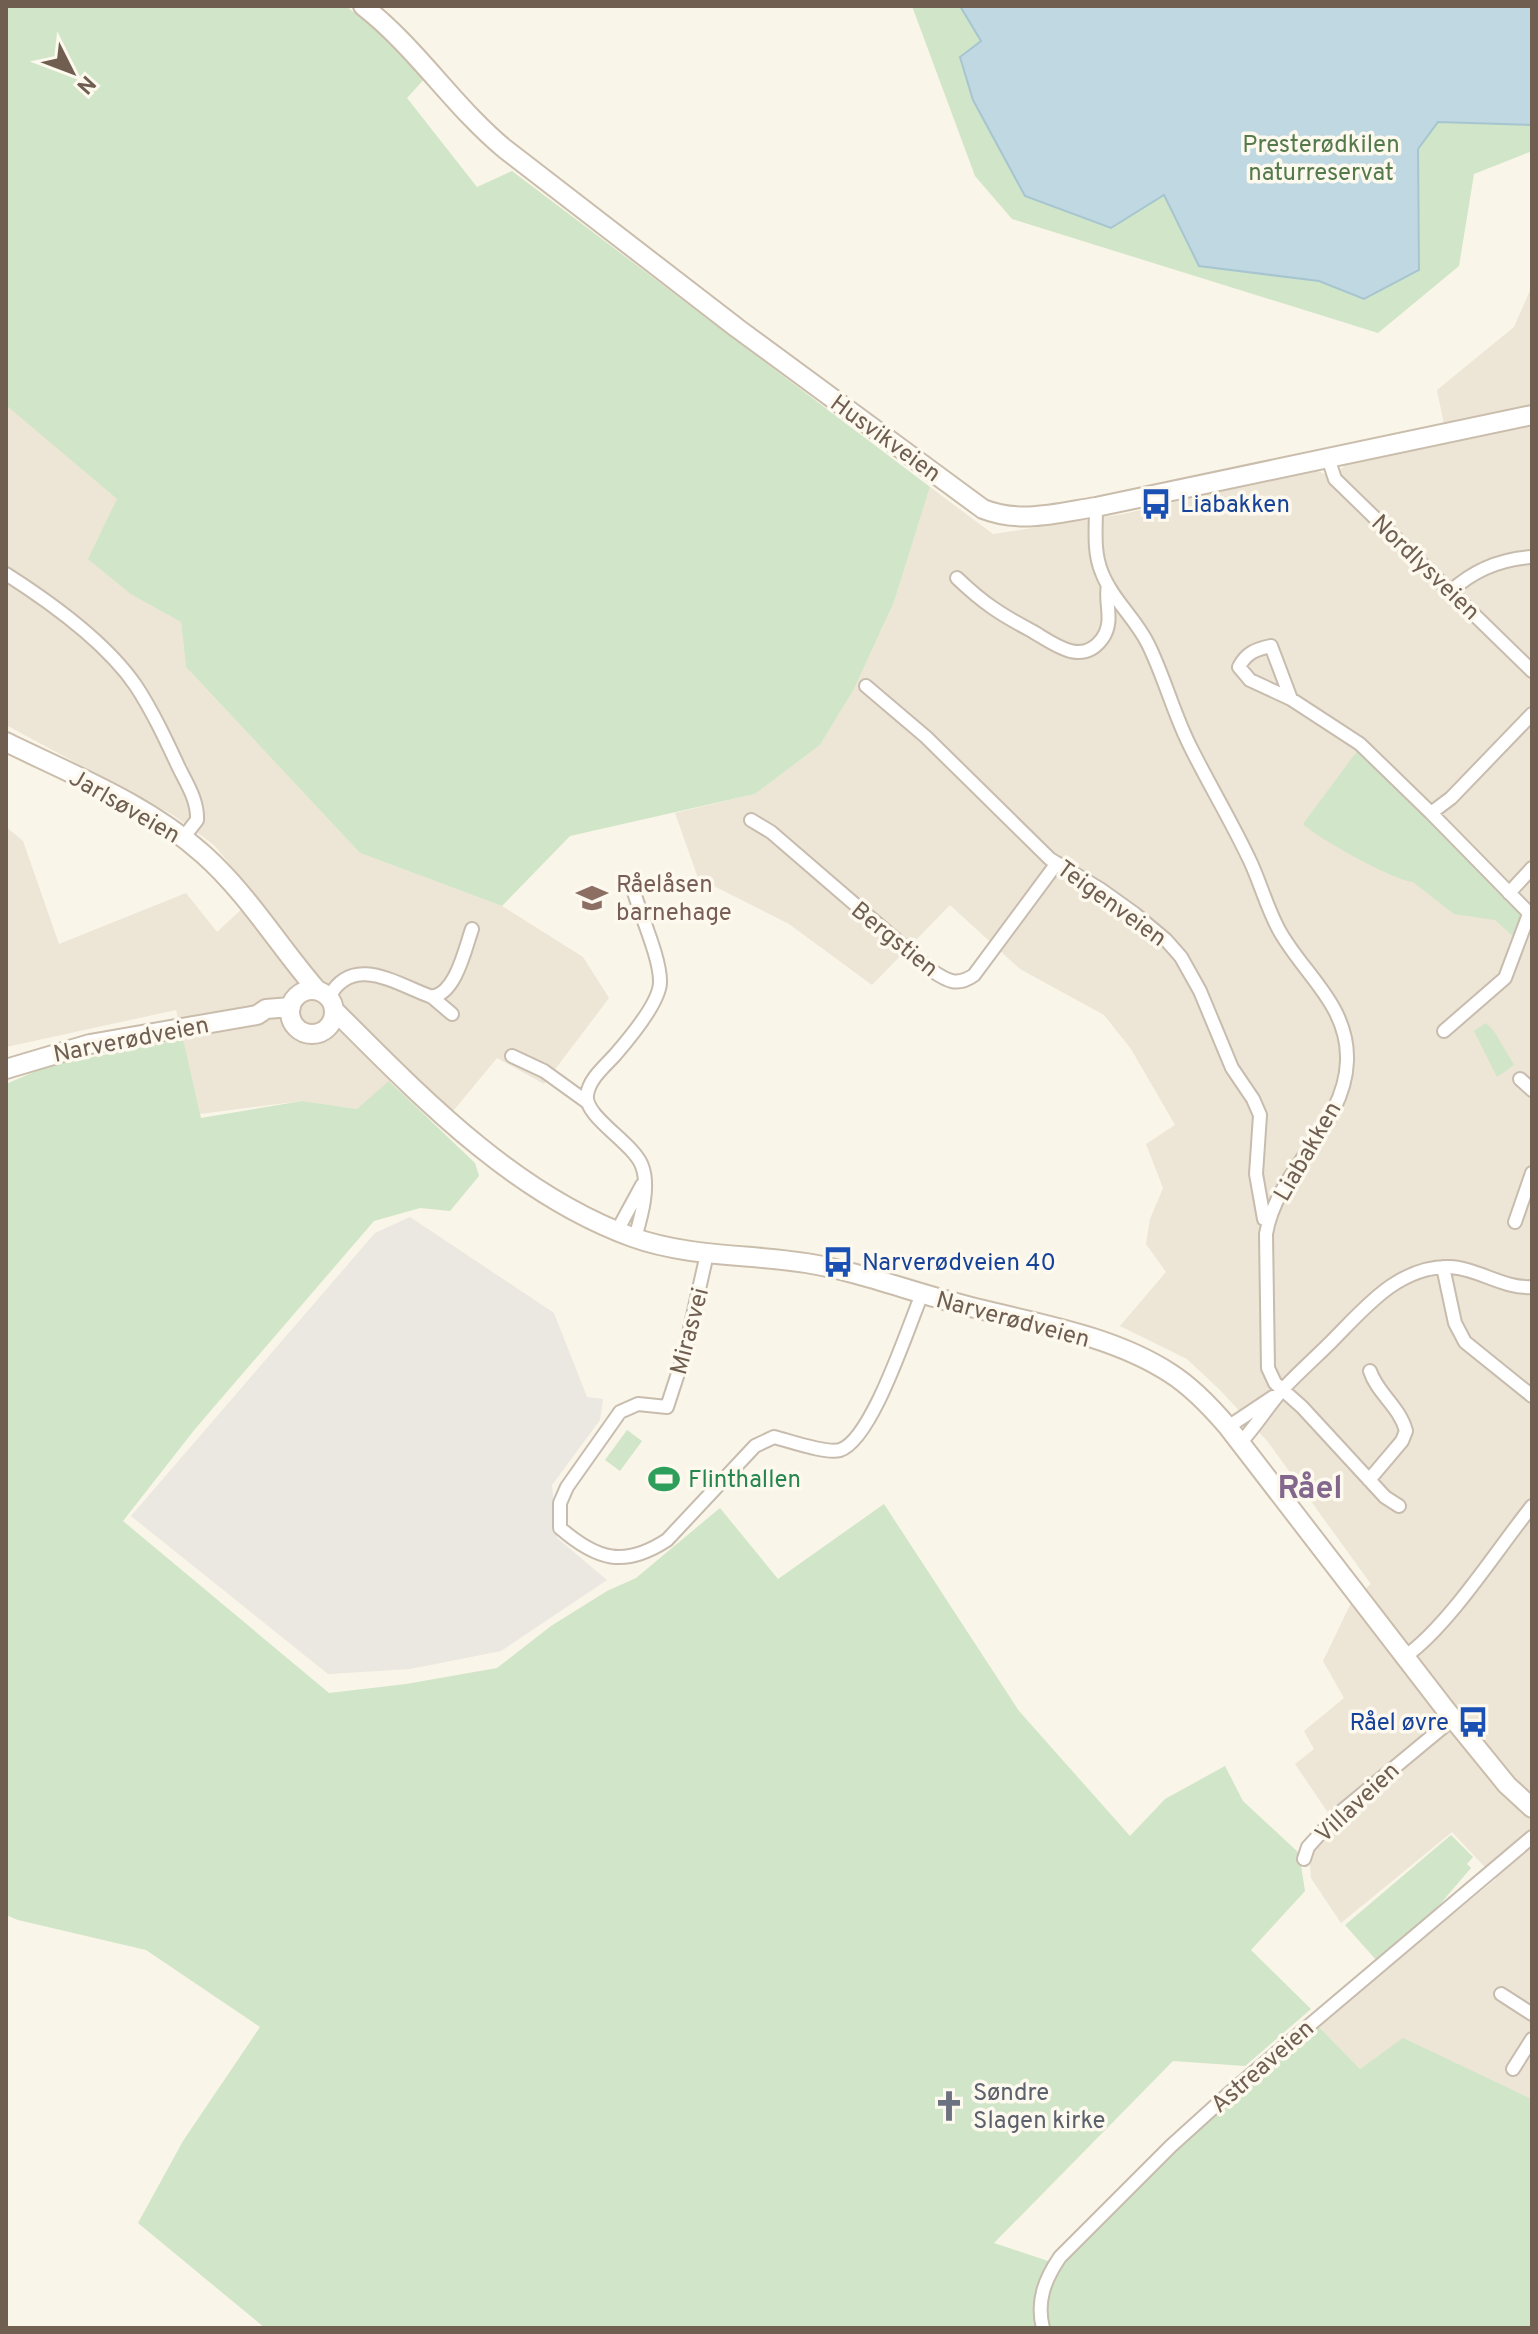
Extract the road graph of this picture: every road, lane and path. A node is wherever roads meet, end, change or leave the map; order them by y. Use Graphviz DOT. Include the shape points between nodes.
graph roads {
  1 [pos="363,6"];
  2 [pos="1532,415"];
  3 [pos="1328,458"];
  4 [pos="1096,507"];
  5 [pos="1532,557"];
  6 [pos="6,574"];
  7 [pos="957,578"];
  8 [pos="1108,585"];
  9 [pos="1451,591"];
  10 [pos="1532,671"];
  11 [pos="866,686"];
  12 [pos="1291,699"];
  13 [pos="1532,714"];
  14 [pos="6,742"];
  15 [pos="1431,813"];
  16 [pos="751,820"];
  17 [pos="183,838"];
  18 [pos="1057,863"];
  19 [pos="1532,868"];
  20 [pos="633,889"];
  21 [pos="1509,893"];
  22 [pos="1531,915"];
  23 [pos="472,929"];
  24 [pos="292,961"];
  25 [pos="432,997"];
  26 [pos="327,1000"];
  27 [pos="294,1009"];
  28 [pos="452,1014"];
  29 [pos="325,1030"];
  30 [pos="1444,1031"];
  31 [pos="358,1035"];
  32 [pos="512,1056"];
  33 [pos="6,1069"];
  34 [pos="1520,1079"];
  35 [pos="1532,1090"];
  36 [pos="587,1102"];
  37 [pos="1532,1173"];
  38 [pos="644,1182"];
  39 [pos="1268,1221"];
  40 [pos="1515,1222"];
  41 [pos="617,1231"];
  42 [pos="635,1238"];
  43 [pos="707,1254"];
  44 [pos="1443,1267"];
  45 [pos="1532,1287"];
  46 [pos="922,1294"];
  47 [pos="1370,1371"];
  48 [pos="1282,1390"];
  49 [pos="1532,1396"];
  50 [pos="1228,1427"];
  51 [pos="1241,1442"];
  52 [pos="1369,1480"];
  53 [pos="1399,1506"];
  54 [pos="1532,1506"];
  55 [pos="1406,1656"];
  56 [pos="1454,1718"];
  57 [pos="1532,1808"];
  58 [pos="1532,1837"];
  59 [pos="1304,1859"];
  60 [pos="1501,1994"];
  61 [pos="1532,2014"];
  62 [pos="1532,2039"];
  63 [pos="1513,2069"];
  64 [pos="1043,2328"];
  1 -- 4 [label="main road, Husvikveien" via="399,36 505,149 983,509 1023,518"];
  2 -- 3 [label="main road, Husvikveien"];
  3 -- 4 [label="main road, Husvikveien"];
  3 -- 9 [label="street, Nordlysveien" via="1335,479"];
  4 -- 8 [label="street, Liabakken" via="1097,555"];
  5 -- 9 [label="street" via="1491,566"];
  6 -- 17 [label="street" via="77,627 134,684 194,799 197,820"];
  7 -- 8 [label="street, Liabakken" via="994,611 1059,649 1078,653 1096,645 1107,629"];
  8 -- 39 [label="street, Liabakken" via="1148,643 1191,749 1238,835 1281,933 1332,1002 1344,1031 1344,1086"];
  9 -- 10 [label="street, Nordlysveien"];
  11 -- 18 [label="street, Teigenveien"];
  12 -- 12 [label="street" via="1271,646 1253,650 1239,667 1250,680"];
  12 -- 15 [label="street" via="1360,744"];
  13 -- 15 [label="street"];
  14 -- 17 [label="main road, Jarlsøveien" via="138,808"];
  15 -- 21 [label="street"];
  16 -- 18 [label="street, Bergstien" via="931,970 954,983 974,975"];
  17 -- 24 [label="main road, Jarlsøveien" via="249,900"];
  18 -- 39 [label="street, Teigenveien" via="1126,907 1181,957 1235,1073 1258,1109 1257,1189"];
  19 -- 21 [label="street"];
  20 -- 36 [label="street" via="660,984 622,1048 591,1083"];
  21 -- 22 [label="street"];
  22 -- 30 [label="street" via="1505,978"];
  23 -- 25 [label="street" via="450,983"];
  24 -- 26 [label="main road, Jarlsøveien"];
  24 -- 27 [label="main road, Jarlsøveien"];
  25 -- 26 [label="street, Narverødveien" via="360,973 337,983"];
  25 -- 28 [label="street, Narverødveien"];
  26 -- 27 [label="main road, Narverødveien" via="310,990"];
  26 -- 29 [label="main road, Narverødveien" via="334,1019"];
  26 -- 31 [label="main road, Narverødveien"];
  27 -- 29 [label="main road, Narverødveien" via="298,1029 311,1034"];
  27 -- 33 [label="main road, Narverødveien" via="266,1009 257,1015 90,1044"];
  29 -- 31 [label="main road, Narverødveien"];
  31 -- 41 [label="main road, Narverødveien" via="460,1131 580,1214"];
  32 -- 36 [label="street"];
  34 -- 35 [label="street"];
  36 -- 38 [label="street" via="636,1154"];
  37 -- 40 [label="street"];
  38 -- 41 [label="street"];
  38 -- 42 [label="street"];
  39 -- 48 [label="street, Liabakken" via="1266,1361"];
  41 -- 42 [label="main road, Narverødveien"];
  42 -- 43 [label="main road, Narverødveien"];
  43 -- 46 [label="main road, Narverødveien" via="823,1266"];
  43 -- 46 [label="street, Mirasvei" via="667,1407 638,1404 620,1412 560,1503 560,1528 588,1551 612,1558 650,1551 769,1438 839,1451 853,1443 874,1412"];
  44 -- 45 [label="street"];
  44 -- 48 [label="street" via="1391,1286"];
  44 -- 49 [label="street" via="1460,1336"];
  46 -- 50 [label="main road, Narverødveien" via="1085,1336 1143,1358 1186,1384"];
  47 -- 52 [label="street" via="1406,1431"];
  48 -- 50 [label="street"];
  48 -- 51 [label="street"];
  48 -- 52 [label="street"];
  50 -- 51 [label="main road, Narverødveien"];
  51 -- 55 [label="main road, Narverødveien"];
  52 -- 53 [label="street"];
  54 -- 55 [label="street" via="1451,1609"];
  55 -- 56 [label="main road, Narverødveien"];
  56 -- 57 [label="main road, Narverødveien"];
  56 -- 59 [label="street, Villaveien" via="1337,1815"];
  58 -- 64 [label="street, Astreaveien" via="1234,2089 1060,2257 1040,2299"];
  60 -- 61 [label="street"];
  62 -- 63 [label="street"];
}
